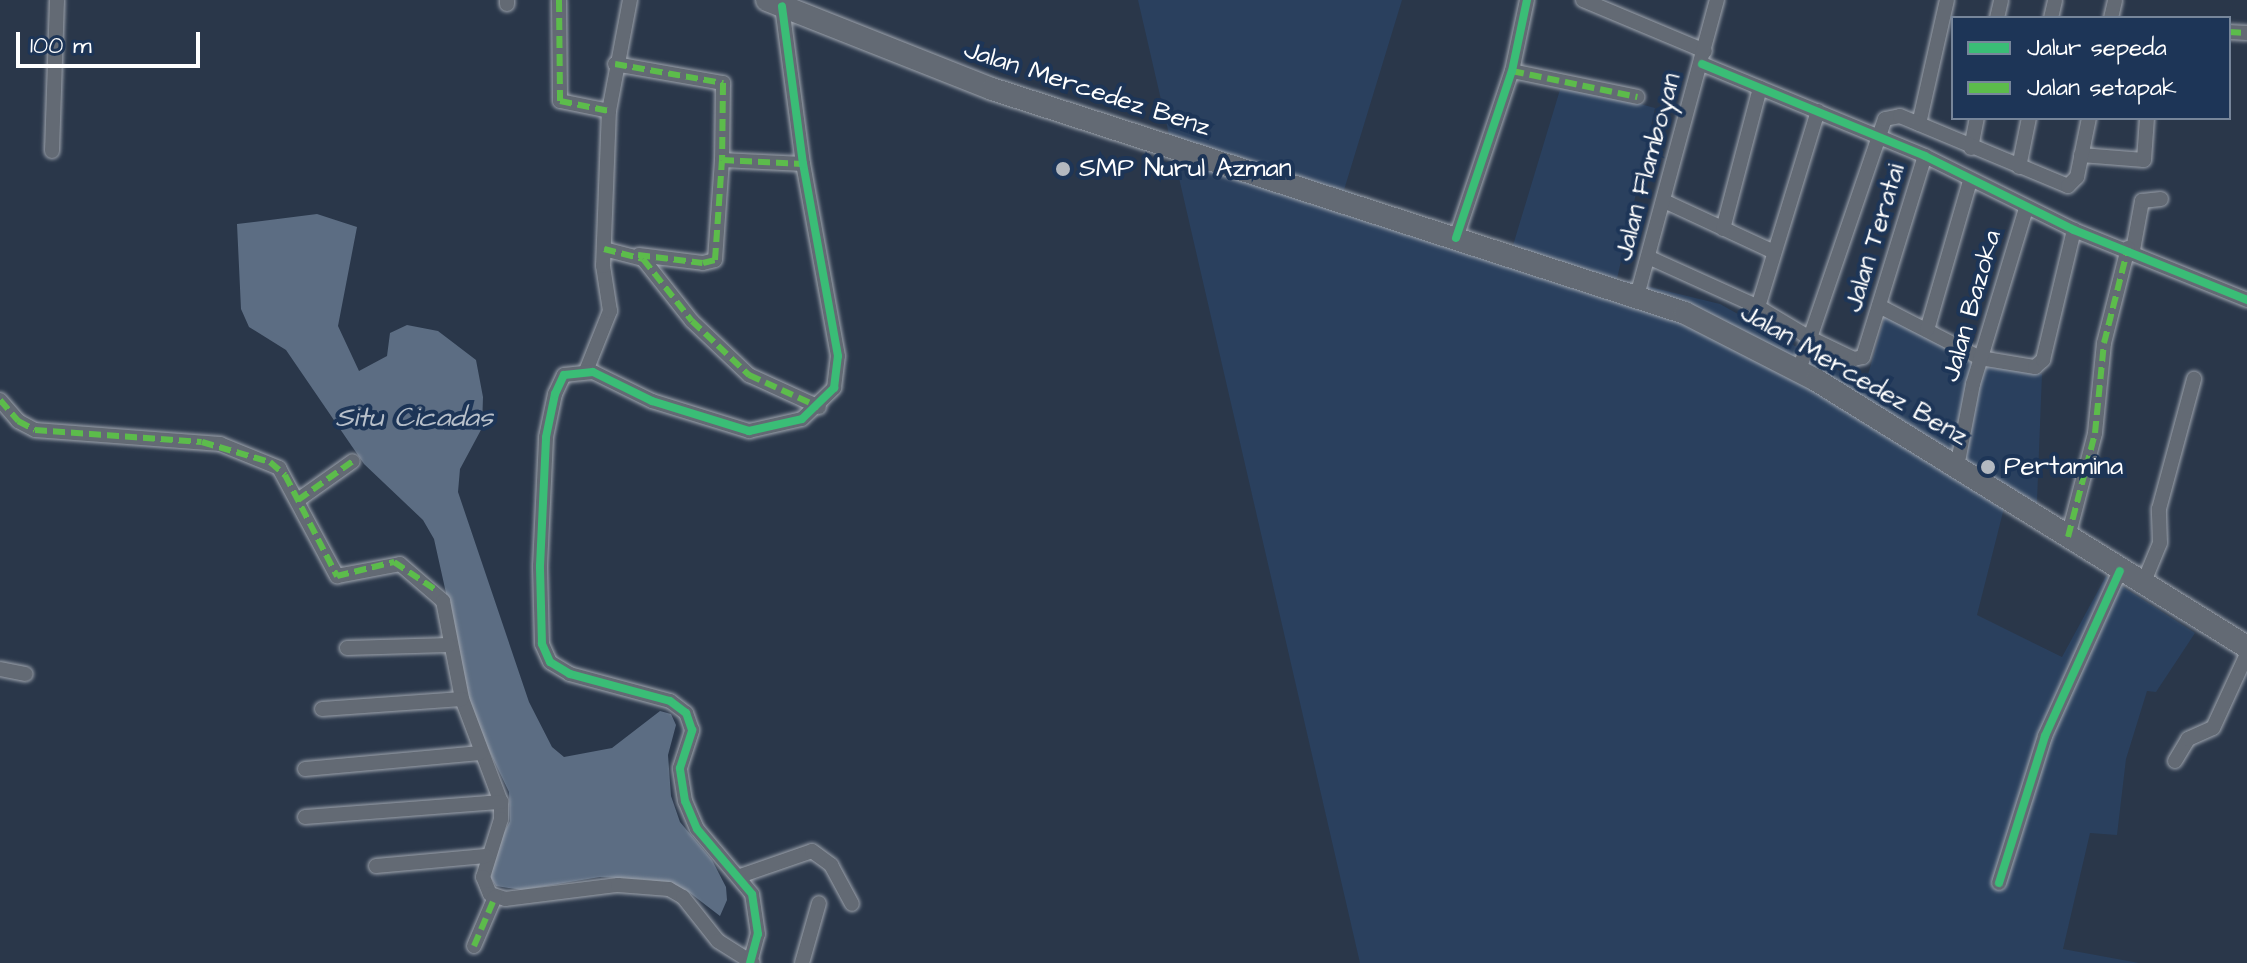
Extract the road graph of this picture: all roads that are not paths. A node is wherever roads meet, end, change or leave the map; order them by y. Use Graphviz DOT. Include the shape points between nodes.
graph roads {
  1 [pos="57,0"];
  2 [pos="559,0"];
  3 [pos="630,0"];
  4 [pos="1527,0"];
  5 [pos="1583,0"];
  6 [pos="1717,0"];
  7 [pos="1947,0"];
  8 [pos="775,3"];
  9 [pos="1704,58"];
  10 [pos="615,64"];
  11 [pos="1512,71"];
  12 [pos="1760,88"];
  13 [pos="1637,97"];
  14 [pos="609,111"];
  15 [pos="1818,111"];
  16 [pos="1977,120"];
  17 [pos="2029,120"];
  18 [pos="2089,120"];
  19 [pos="2147,120"];
  20 [pos="1919,124"];
  21 [pos="1876,135"];
  22 [pos="1971,148"];
  23 [pos="52,151"];
  24 [pos="2081,155"];
  25 [pos="1925,156"];
  26 [pos="722,160"];
  27 [pos="803,164"];
  28 [pos="2019,167"];
  29 [pos="1970,181"];
  30 [pos="2161,199"];
  31 [pos="1664,201"];
  32 [pos="2026,208"];
  33 [pos="1723,229"];
  34 [pos="2074,230"];
  35 [pos="1456,238"];
  36 [pos="604,249"];
  37 [pos="2131,249"];
  38 [pos="1774,252"];
  39 [pos="636,255"];
  40 [pos="1648,257"];
  41 [pos="1637,296"];
  42 [pos="2247,300"];
  43 [pos="1879,306"];
  44 [pos="1758,307"];
  45 [pos="1927,330"];
  46 [pos="1808,337"];
  47 [pos="1980,358"];
  48 [pos="1799,370"];
  49 [pos="586,371"];
  50 [pos="2194,379"];
  51 [pos="0,400"];
  52 [pos="819,407"];
  53 [pos="353,461"];
  54 [pos="1957,467"];
  55 [pos="298,500"];
  56 [pos="2068,537"];
  57 [pos="2120,571"];
  58 [pos="2143,584"];
  59 [pos="449,645"];
  60 [pos="2247,647"];
  61 [pos="347,648"];
  62 [pos="2247,654"];
  63 [pos="0,669"];
  64 [pos="26,674"];
  65 [pos="462,699"];
  66 [pos="322,709"];
  67 [pos="480,753"];
  68 [pos="2175,761"];
  69 [pos="305,769"];
  70 [pos="501,802"];
  71 [pos="305,817"];
  72 [pos="486,856"];
  73 [pos="376,866"];
  74 [pos="740,876"];
  75 [pos="1999,883"];
  76 [pos="495,897"];
  77 [pos="819,903"];
  78 [pos="852,904"];
  79 [pos="474,946"];
  80 [pos="751,963"];
  81 [pos="802,963"];
  1 -- 23 [label="street"];
  2 -- 14 [label="street" via="560,101"];
  3 -- 10 [label="street"];
  4 -- 11 [label="street"];
  5 -- 9 [label="street"];
  6 -- 9 [label="street, Jalan Flamboyan"];
  7 -- 20 [label="street"];
  8 -- 27 [label="street"];
  8 -- 35 [label="main road, Jalan Mercedez Benz" via="992,89"];
  9 -- 12 [label="street"];
  9 -- 31 [label="street, Jalan Flamboyan"];
  10 -- 14 [label="street"];
  10 -- 26 [label="street" via="723,83"];
  11 -- 13 [label="street"];
  11 -- 35 [label="street"];
  12 -- 15 [label="street"];
  12 -- 33 [label="street"];
  14 -- 36 [label="street"];
  15 -- 21 [label="street"];
  15 -- 38 [label="street"];
  16 -- 22 [label="street"];
  17 -- 28 [label="street"];
  18 -- 24 [label="street"];
  19 -- 24 [label="street" via="2144,160"];
  20 -- 21 [label="street" via="1894,115"];
  20 -- 22 [label="street"];
  21 -- 25 [label="street"];
  21 -- 46 [label="street"];
  22 -- 28 [label="street"];
  24 -- 28 [label="street" via="2075,182 2068,186"];
  25 -- 29 [label="street"];
  25 -- 43 [label="street, Jalan Teratai"];
  26 -- 27 [label="street"];
  26 -- 39 [label="street" via="715,260"];
  27 -- 52 [label="street" via="838,356 837,381"];
  29 -- 32 [label="street"];
  29 -- 45 [label="street"];
  30 -- 37 [label="street" via="2142,201"];
  31 -- 33 [label="street"];
  31 -- 40 [label="street, Jalan Flamboyan"];
  32 -- 34 [label="street"];
  32 -- 47 [label="street, Jalan Bazoka"];
  33 -- 38 [label="street"];
  34 -- 37 [label="street"];
  34 -- 47 [label="street" via="2041,363 2032,367"];
  35 -- 41 [label="main road, Jalan Mercedez Benz"];
  36 -- 39 [label="street"];
  36 -- 49 [label="street" via="610,311"];
  37 -- 42 [label="street"];
  37 -- 56 [label="street" via="2104,343 2095,433"];
  38 -- 44 [label="street"];
  39 -- 52 [label="street" via="741,369"];
  40 -- 41 [label="street, Jalan Flamboyan"];
  40 -- 44 [label="street, Jalan Teratai"];
  41 -- 48 [label="main road, Jalan Mercedez Benz" via="1685,313"];
  43 -- 45 [label="street"];
  43 -- 46 [label="street, Jalan Teratai" via="1866,353 1859,359"];
  44 -- 46 [label="street, Jalan Teratai"];
  45 -- 47 [label="street"];
  46 -- 48 [label="street"];
  47 -- 54 [label="street, Jalan Bazoka"];
  48 -- 54 [label="main road, Jalan Mercedez Benz"];
  49 -- 52 [label="street" via="652,401 749,431 789,424"];
  49 -- 74 [label="street" via="571,373 558,383 546,437 542,644 558,668 670,701 686,713 692,730 680,768 685,801 697,829"];
  50 -- 58 [label="street" via="2159,509 2160,543"];
  51 -- 55 [label="street" via="18,421 35,430 220,444 279,468"];
  53 -- 55 [label="street"];
  54 -- 56 [label="main road, Jalan Mercedez Benz"];
  55 -- 59 [label="street" via="337,576 394,562 436,590 443,601"];
  56 -- 57 [label="main road, Jalan Mercedez Benz"];
  57 -- 58 [label="main road, Jalan Mercedez Benz"];
  57 -- 75 [label="street" via="2045,736"];
  58 -- 60 [label="main road, Jalan Mercedez Benz"];
  59 -- 61 [label="street"];
  59 -- 65 [label="street"];
  62 -- 68 [label="street" via="2213,728 2188,739"];
  63 -- 64 [label="street"];
  65 -- 66 [label="street"];
  65 -- 67 [label="street"];
  67 -- 69 [label="street"];
  67 -- 70 [label="street"];
  70 -- 71 [label="street"];
  70 -- 72 [label="street" via="501,819"];
  72 -- 73 [label="street"];
  72 -- 76 [label="street" via="485,889"];
  74 -- 78 [label="street" via="812,851 831,865"];
  74 -- 80 [label="street" via="758,920"];
  76 -- 79 [label="street"];
  76 -- 80 [label="street" via="618,885 669,889 683,897 718,941"];
  77 -- 81 [label="street"];
}
